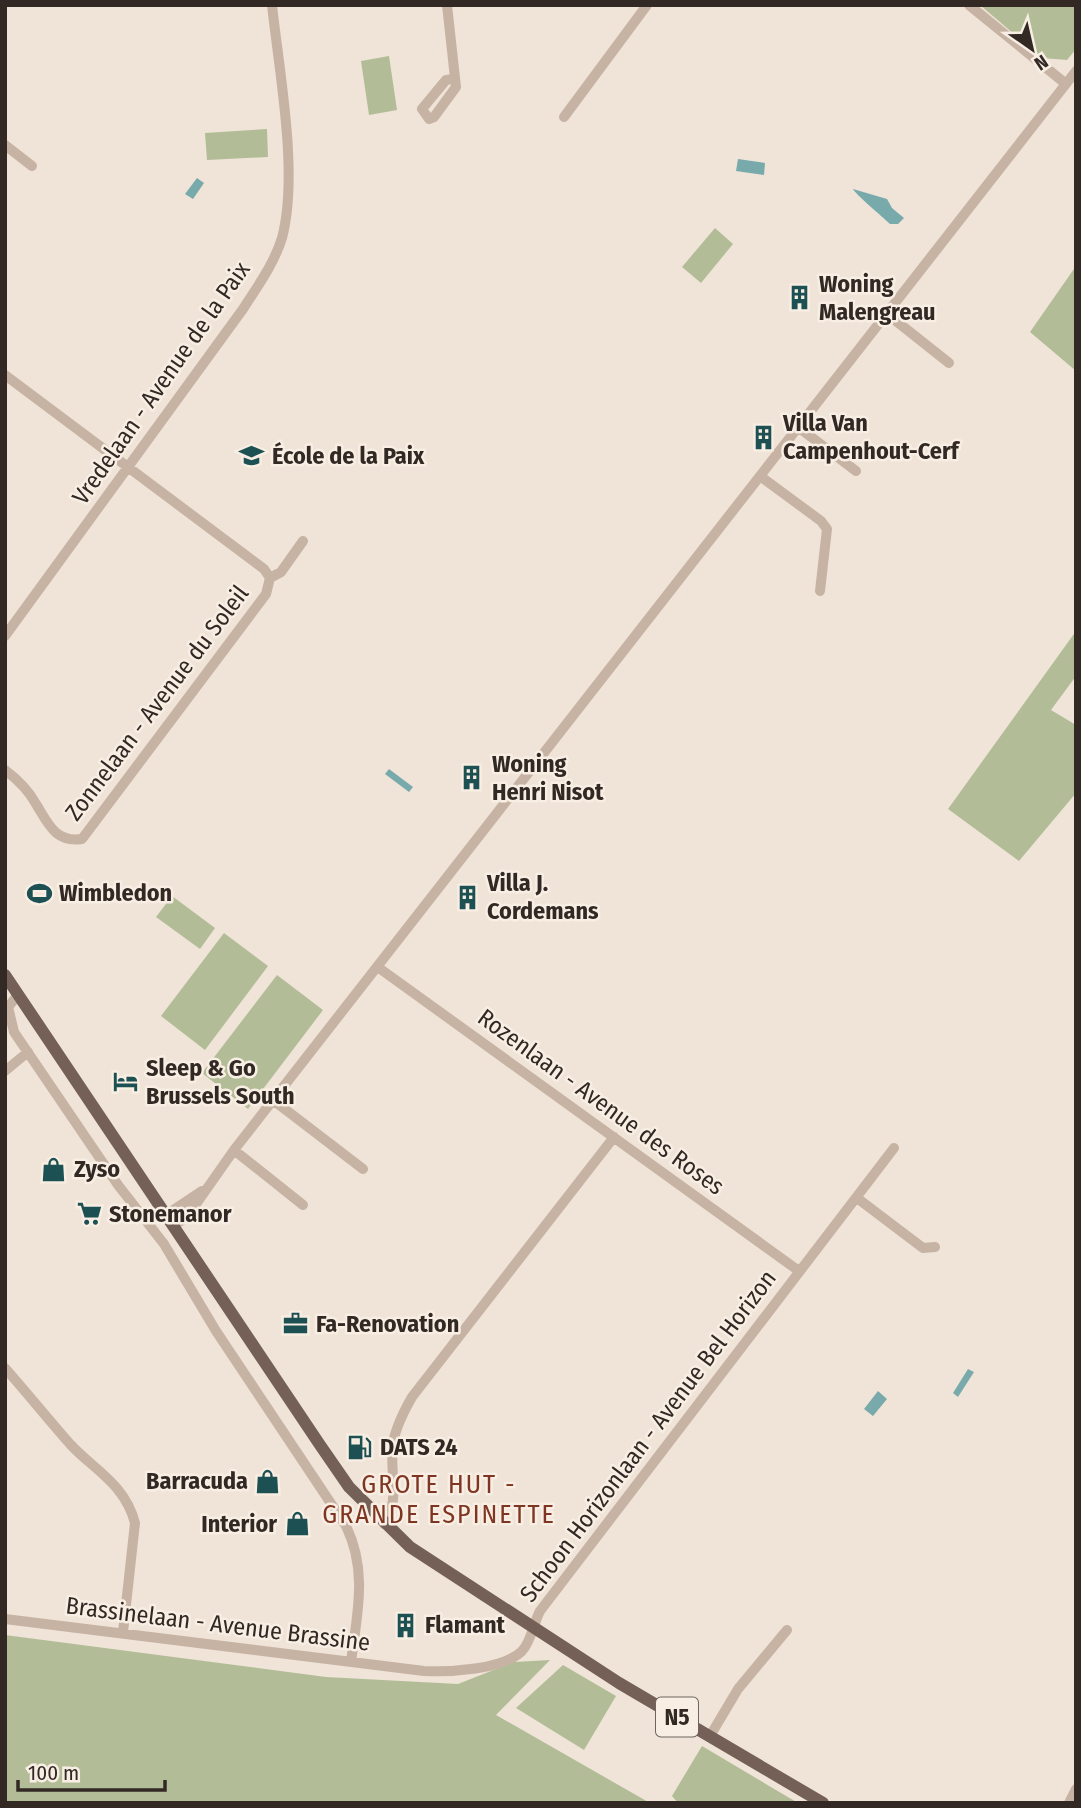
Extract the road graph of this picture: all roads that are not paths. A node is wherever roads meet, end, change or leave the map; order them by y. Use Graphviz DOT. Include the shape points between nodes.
graph roads {
  1 [pos="272,5"];
  2 [pos="447,5"];
  3 [pos="647,5"];
  4 [pos="969,5"];
  5 [pos="1076,71"];
  6 [pos="454,79"];
  7 [pos="1066,83"];
  8 [pos="564,117"];
  9 [pos="5,145"];
  10 [pos="32,166"];
  11 [pos="886,313"];
  12 [pos="949,363"];
  13 [pos="5,375"];
  14 [pos="798,427"];
  15 [pos="129,466"];
  16 [pos="856,471"];
  17 [pos="760,476"];
  18 [pos="303,541"];
  19 [pos="270,578"];
  20 [pos="820,591"];
  21 [pos="5,636"];
  22 [pos="5,770"];
  23 [pos="379,968"];
  24 [pos="5,975"];
  25 [pos="18,995"];
  26 [pos="28,1052"];
  27 [pos="5,1071"];
  28 [pos="273,1100"];
  29 [pos="614,1137"];
  30 [pos="894,1148"];
  31 [pos="234,1150"];
  32 [pos="363,1169"];
  33 [pos="857,1198"];
  34 [pos="303,1205"];
  35 [pos="170,1220"];
  36 [pos="935,1247"];
  37 [pos="799,1271"];
  38 [pos="5,1368"];
  39 [pos="384,1524"];
  40 [pos="5,1619"];
  41 [pos="532,1628"];
  42 [pos="787,1630"];
  43 [pos="123,1632"];
  44 [pos="351,1662"];
  45 [pos="710,1736"];
  46 [pos="1076,1789"];
  47 [pos="823,1803"];
  48 [pos="1069,1803"];
  1 -- 15 [label="street, Vredelaan - Avenue de la Paix" via="288,181 282,237 270,267 243,309"];
  2 -- 6 [label="street"];
  3 -- 8 [label="street"];
  4 -- 7 [label="street"];
  5 -- 7 [label="street"];
  7 -- 11 [label="street"];
  9 -- 10 [label="street"];
  11 -- 12 [label="street"];
  11 -- 14 [label="street"];
  13 -- 15 [label="street"];
  14 -- 16 [label="street"];
  14 -- 17 [label="street"];
  15 -- 19 [label="street"];
  15 -- 21 [label="street, Vredelaan - Avenue de la Paix"];
  17 -- 20 [label="street" via="827,529"];
  17 -- 23 [label="street"];
  18 -- 19 [label="street, Zonnelaan - Avenue du Soleil" via="281,572"];
  19 -- 22 [label="street, Zonnelaan - Avenue du Soleil" via="266,594 82,839 72,840 49,828 36,803"];
  23 -- 28 [label="street"];
  23 -- 29 [label="street, Rozenlaan - Avenue des Roses"];
  24 -- 25 [label="main road, N5"];
  25 -- 26 [label="street" via="10,1001 9,1018"];
  25 -- 35 [label="main road, N5"];
  26 -- 27 [label="street"];
  26 -- 44 [label="street" via="164,1244 346,1526 357,1548 361,1577"];
  28 -- 31 [label="street"];
  28 -- 32 [label="street"];
  29 -- 37 [label="street, Rozenlaan - Avenue des Roses"];
  29 -- 39 [label="street" via="412,1397 393,1443 392,1511"];
  30 -- 33 [label="street, Schoon Horizonlaan - Avenue Bel Horizon"];
  31 -- 34 [label="street"];
  31 -- 35 [label="street" via="202,1191"];
  33 -- 36 [label="street" via="923,1248"];
  33 -- 37 [label="street, Schoon Horizonlaan - Avenue Bel Horizon"];
  35 -- 39 [label="main road, N5" via="349,1487"];
  37 -- 41 [label="street, Schoon Horizonlaan - Avenue Bel Horizon" via="540,1611"];
  38 -- 43 [label="street" via="131,1506 135,1523"];
  39 -- 41 [label="main road, N5" via="410,1547"];
  40 -- 43 [label="street, Brassinelaan - Avenue Brassine"];
  41 -- 44 [label="street, Brassinelaan - Avenue Brassine" via="523,1650 475,1669 424,1671"];
  41 -- 45 [label="main road, N5"];
  42 -- 45 [label="street" via="738,1689"];
  43 -- 44 [label="street, Brassinelaan - Avenue Brassine"];
  45 -- 47 [label="main road, N5"];
  46 -- 48 [label="street"];
}
